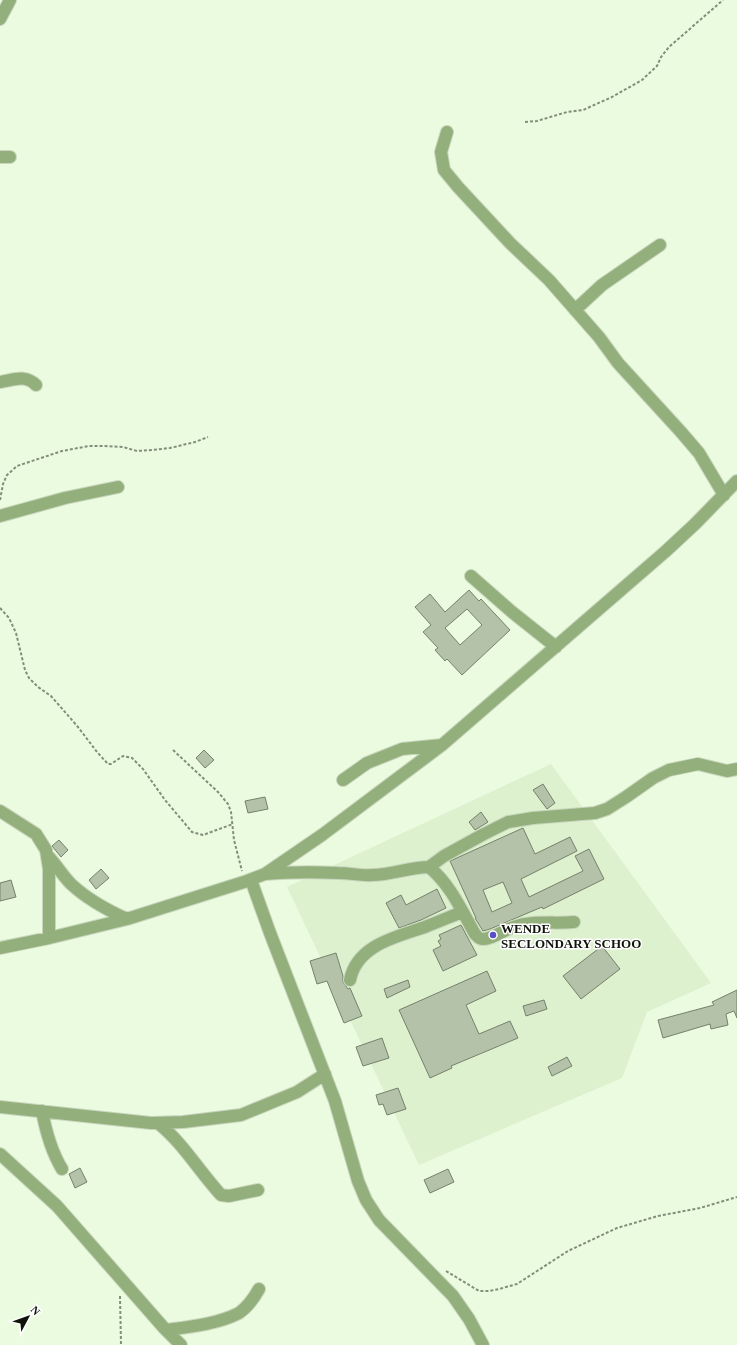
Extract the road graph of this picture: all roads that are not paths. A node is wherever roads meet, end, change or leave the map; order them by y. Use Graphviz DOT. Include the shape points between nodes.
graph roads {
  1 [pos="10,0"];
  2 [pos="0,19"];
  3 [pos="447,132"];
  4 [pos="660,245"];
  5 [pos="575,310"];
  6 [pos="0,382"];
  7 [pos="36,385"];
  8 [pos="737,482"];
  9 [pos="118,487"];
  10 [pos="724,495"];
  11 [pos="0,516"];
  12 [pos="471,576"];
  13 [pos="556,647"];
  14 [pos="442,745"];
  15 [pos="737,769"];
  16 [pos="343,780"];
  17 [pos="0,811"];
  18 [pos="47,854"];
  19 [pos="429,867"];
  20 [pos="265,874"];
  21 [pos="248,881"];
  22 [pos="462,912"];
  23 [pos="127,919"];
  24 [pos="574,922"];
  25 [pos="49,938"];
  26 [pos="0,948"];
  27 [pos="350,980"];
  28 [pos="325,1074"];
  29 [pos="0,1107"];
  30 [pos="42,1112"];
  31 [pos="158,1122"];
  32 [pos="0,1154"];
  33 [pos="62,1169"];
  34 [pos="258,1190"];
  35 [pos="259,1289"];
  36 [pos="166,1330"];
  37 [pos="181,1345"];
  38 [pos="483,1345"];
  1 -- 2 [label="street"];
  3 -- 5 [label="street" via="441,152 444,170"];
  4 -- 5 [label="street" via="602,285"];
  5 -- 10 [label="street" via="698,453"];
  6 -- 7 [label="street" via="27,379"];
  8 -- 10 [label="street"];
  9 -- 11 [label="street"];
  10 -- 13 [label="street" via="671,547"];
  12 -- 13 [label="street"];
  13 -- 14 [label="street"];
  14 -- 16 [label="street" via="402,749 367,763"];
  14 -- 20 [label="street" via="322,835"];
  15 -- 19 [label="street" via="727,771 698,764 669,770 607,809 596,813 508,822 444,856"];
  17 -- 18 [label="street" via="36,834"];
  18 -- 23 [label="street" via="70,883 87,897 102,908"];
  18 -- 25 [label="street"];
  19 -- 20 [label="street" via="372,875 309,872"];
  19 -- 22 [label="street" via="438,874"];
  20 -- 21 [label="street"];
  21 -- 23 [label="street"];
  21 -- 28 [label="street"];
  22 -- 24 [label="street" via="475,934 482,940 525,923"];
  22 -- 27 [label="street" via="390,938 374,947 358,960"];
  23 -- 25 [label="street"];
  25 -- 26 [label="street"];
  28 -- 31 [label="street" via="297,1092 242,1115 183,1122"];
  28 -- 38 [label="street" via="358,1182 366,1200 379,1220 453,1296"];
  29 -- 30 [label="street"];
  30 -- 31 [label="street"];
  30 -- 33 [label="street" via="55,1158"];
  31 -- 34 [label="street" via="190,1156 211,1186 221,1195 229,1196"];
  32 -- 36 [label="street" via="57,1206"];
  35 -- 36 [label="street" via="239,1312 196,1326"];
  36 -- 37 [label="street"];
}
